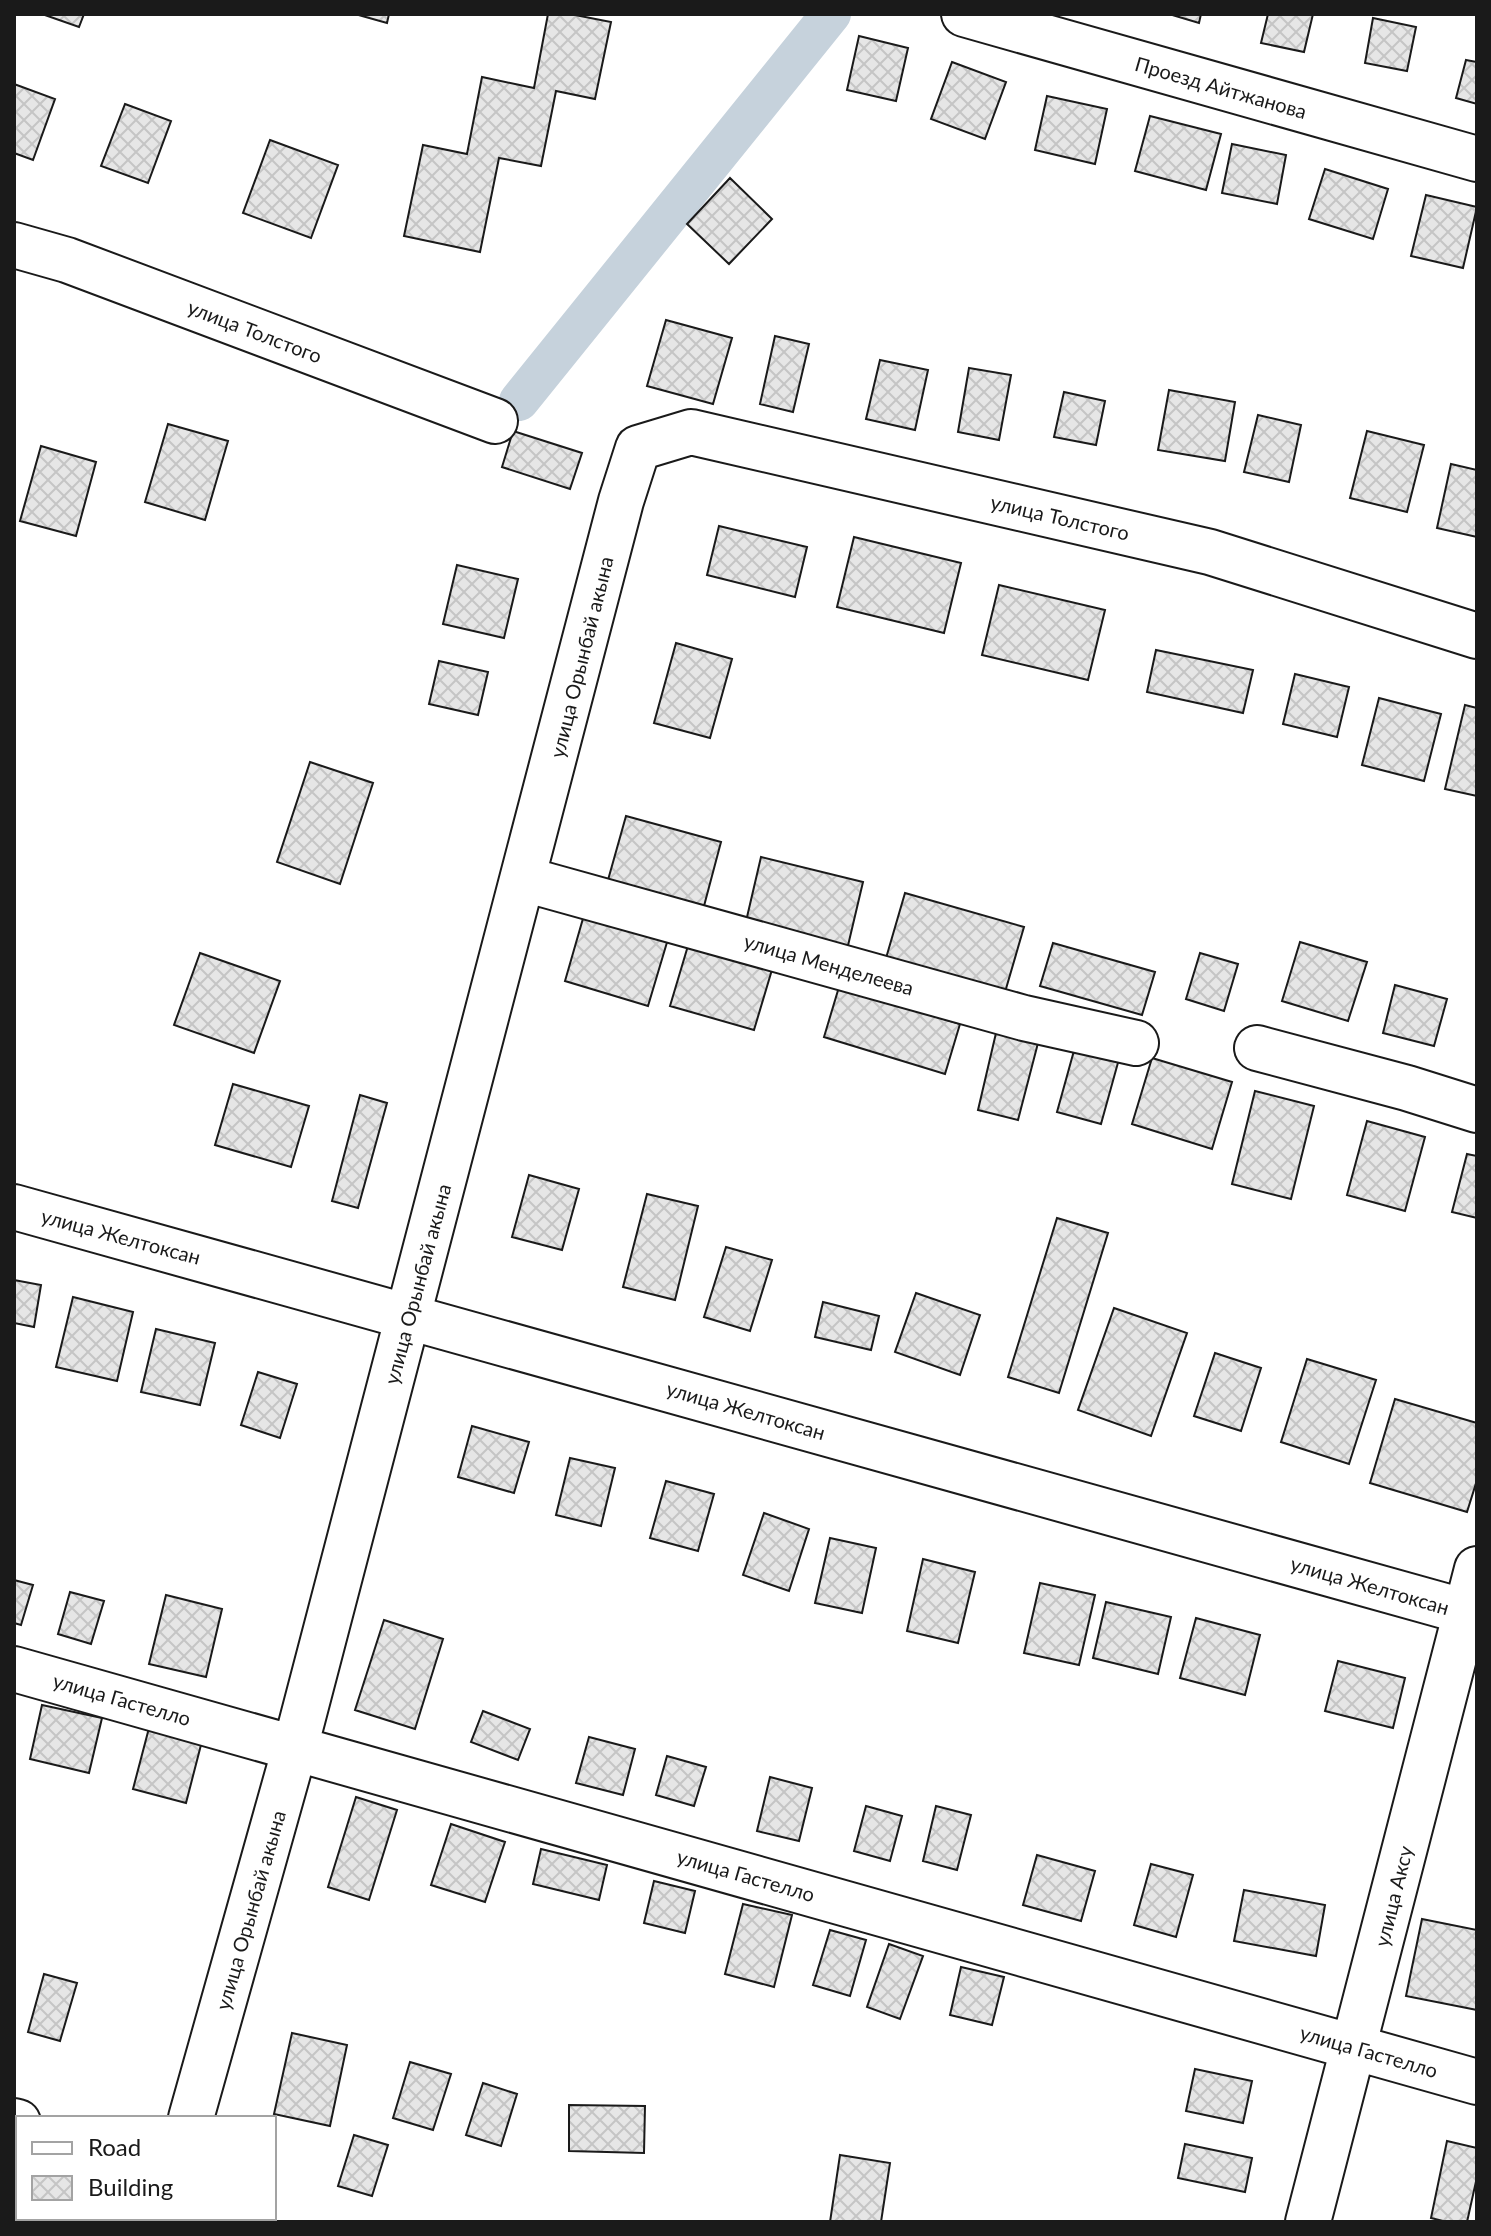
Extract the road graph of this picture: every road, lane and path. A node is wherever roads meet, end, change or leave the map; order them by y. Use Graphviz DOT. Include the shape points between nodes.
graph roads {
  1 [pos="964,14"];
  2 [pos="1477,159"];
  3 [pos="14,245"];
  4 [pos="495,421"];
  5 [pos="638,448"];
  6 [pos="1477,636"];
  7 [pos="524,879"];
  8 [pos="1136,1043"];
  9 [pos="1257,1048"];
  10 [pos="1477,1110"];
  11 [pos="14,1207"];
  12 [pos="409,1315"];
  13 [pos="1477,1569"];
  14 [pos="1471,1613"];
  15 [pos="14,1669"];
  16 [pos="295,1748"];
  17 [pos="1354,2046"];
  18 [pos="1477,2082"];
  19 [pos="192,2116"];
  20 [pos="1308,2222"];
  1 -- 2 [label="street, Проезд Айтжанова"];
  3 -- 4 [label="street, улица Толстого"];
  5 -- 6 [label="street, улица Толстого" via="691,432 1210,552"];
  5 -- 7 [label="street, улица Орынбай акына"];
  7 -- 8 [label="street, улица Менделеева" via="1024,1018"];
  7 -- 12 [label="street, улица Орынбай акына"];
  9 -- 10 [label="street"];
  11 -- 12 [label="street, улица Желтоксан"];
  12 -- 14 [label="street, улица Желтоксан"];
  12 -- 16 [label="street, улица Орынбай акына"];
  13 -- 14 [label="street, улица Аксу"];
  14 -- 17 [label="street, улица Аксу"];
  15 -- 16 [label="street, улица Гастелло"];
  16 -- 17 [label="street, улица Гастелло"];
  16 -- 19 [label="street, улица Орынбай акына"];
  17 -- 18 [label="street, улица Гастелло"];
  17 -- 20 [label="street, улица Аксу"];
}
